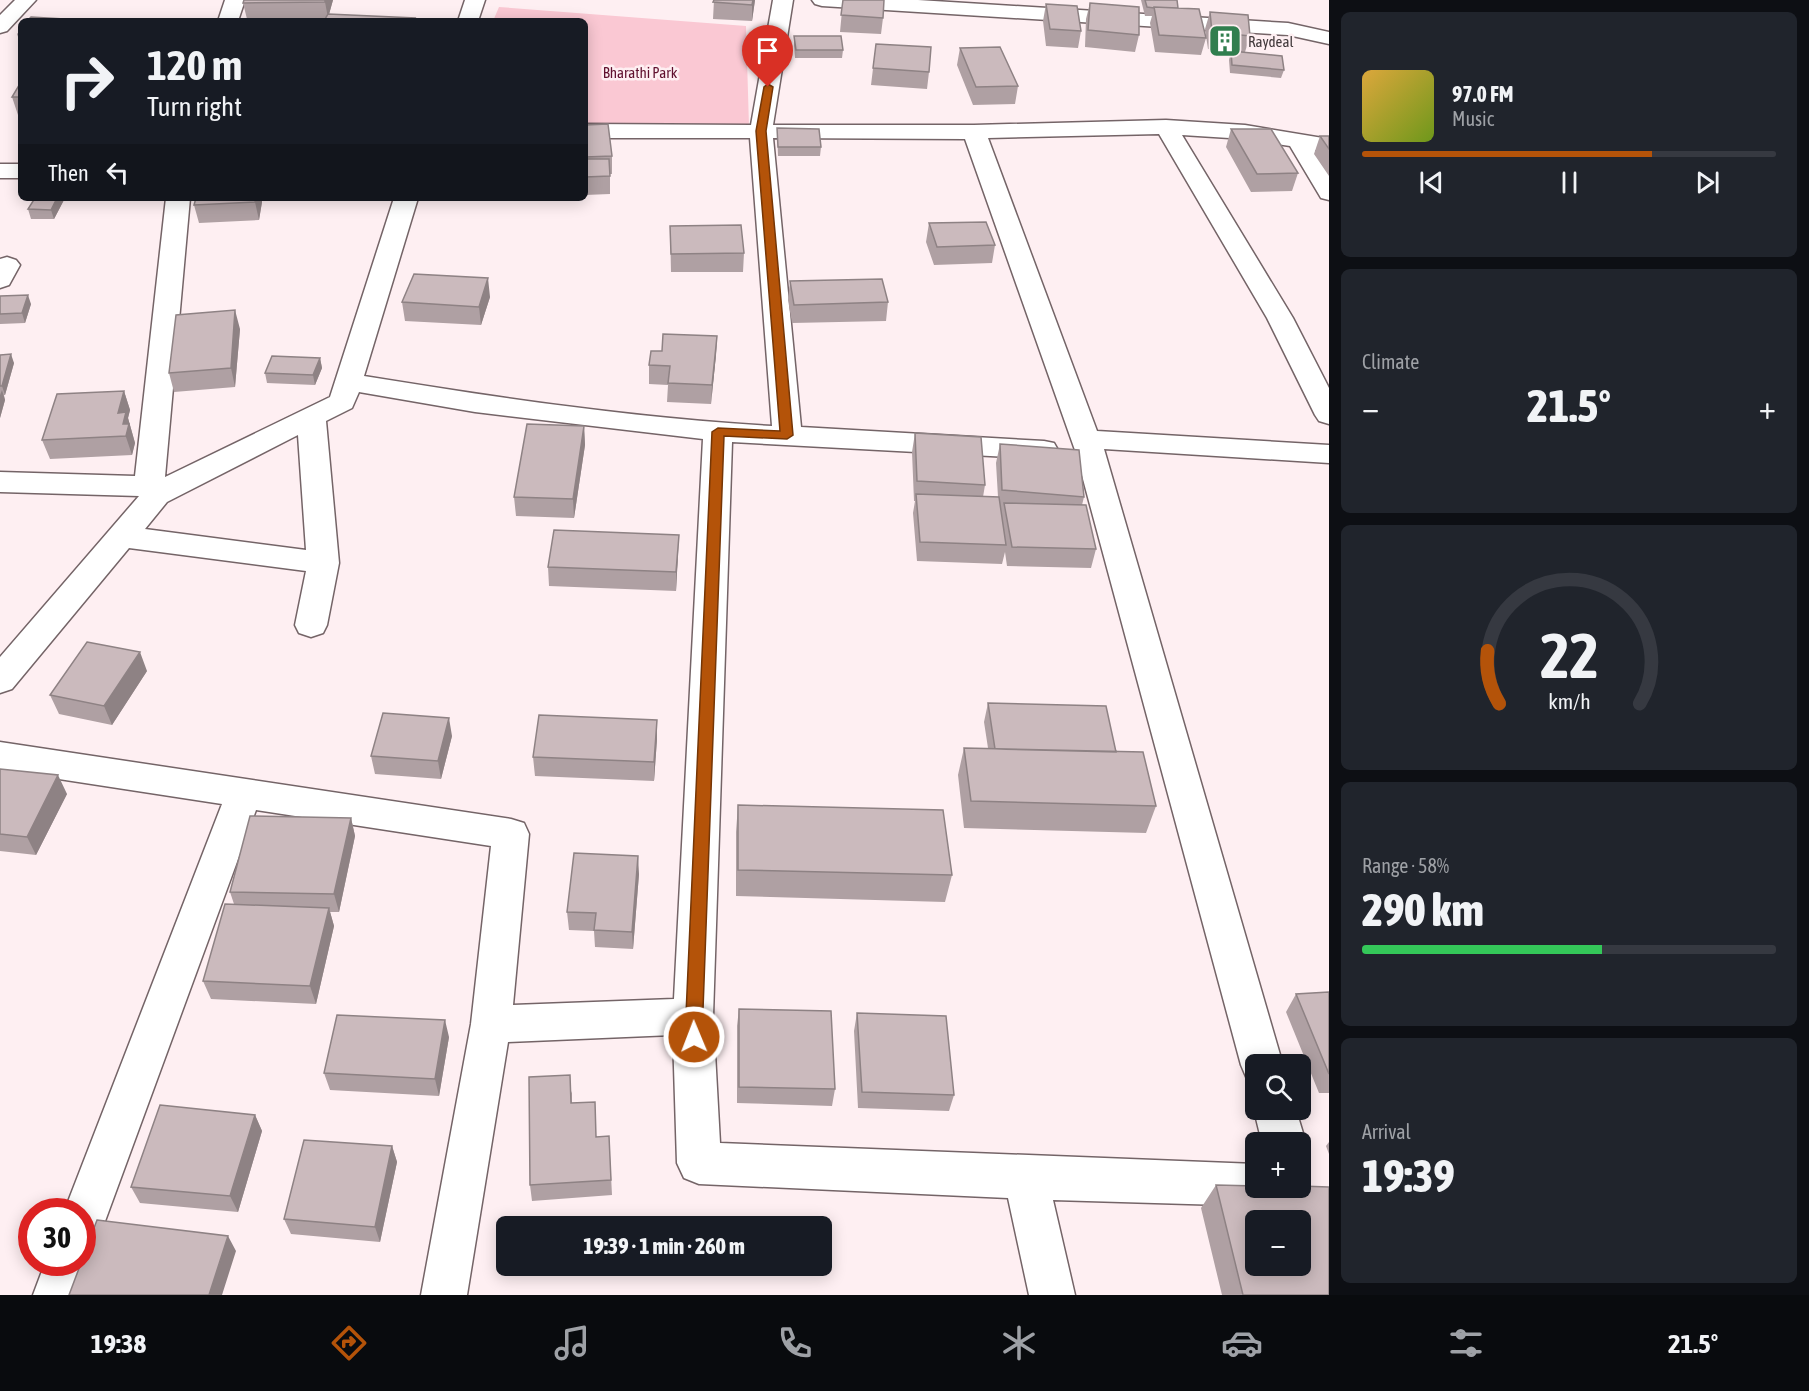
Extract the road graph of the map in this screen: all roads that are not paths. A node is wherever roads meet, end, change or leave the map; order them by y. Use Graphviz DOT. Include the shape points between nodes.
graph roads {
  1 [pos="26,0"];
  2 [pos="235,0"];
  3 [pos="475,0"];
  4 [pos="783,0"];
  5 [pos="822,0"];
  6 [pos="229,18"];
  7 [pos="469,18"];
  8 [pos="8,25"];
  9 [pos="1329,38"];
  10 [pos="1166,127"];
  11 [pos="588,131"];
  12 [pos="761,131"];
  13 [pos="974,132"];
  14 [pos="1298,141"];
  15 [pos="1329,146"];
  16 [pos="0,171"];
  17 [pos="18,171"];
  18 [pos="1329,193"];
  19 [pos="178,201"];
  20 [pos="405,201"];
  21 [pos="348,382"];
  22 [pos="1329,415"];
  23 [pos="311,417"];
  24 [pos="718,432"];
  25 [pos="787,435"];
  26 [pos="1088,446"];
  27 [pos="1329,454"];
  28 [pos="0,482"];
  29 [pos="160,487"];
  30 [pos="121,536"];
  31 [pos="323,563"];
  32 [pos="311,625"];
  33 [pos="0,680"];
  34 [pos="0,756"];
  35 [pos="244,794"];
  36 [pos="693,1016"];
  37 [pos="491,1024"];
  38 [pos="1259,1054"];
  39 [pos="1026,1178"];
  40 [pos="1245,1185"];
  41 [pos="92,1198"];
  42 [pos="63,1276"];
  43 [pos="56,1295"];
  44 [pos="444,1295"];
  45 [pos="1052,1295"];
  1 -- 8 [label="street"];
  2 -- 6 [label="street"];
  3 -- 7 [label="street"];
  4 -- 12 [label="street"];
  5 -- 9 [label="street" via="1288,29"];
  10 -- 13 [label="street"];
  10 -- 14 [label="street" via="1245,132"];
  10 -- 22 [label="street" via="1280,318"];
  11 -- 12 [label="street"];
  12 -- 13 [label="street"];
  12 -- 25 [label="street"];
  13 -- 26 [label="street"];
  14 -- 15 [label="street"];
  14 -- 18 [label="street"];
  16 -- 17 [label="street"];
  19 -- 29 [label="street"];
  20 -- 21 [label="street"];
  21 -- 23 [label="street" via="342,402"];
  21 -- 24 [label="street" via="476,403"];
  23 -- 29 [label="street"];
  23 -- 31 [label="street"];
  24 -- 25 [label="street"];
  24 -- 36 [label="street"];
  25 -- 26 [label="street"];
  26 -- 27 [label="street"];
  26 -- 38 [label="street"];
  28 -- 29 [label="street"];
  29 -- 30 [label="street"];
  30 -- 31 [label="street"];
  30 -- 33 [label="street"];
  31 -- 32 [label="street"];
  34 -- 35 [label="street"];
  35 -- 37 [label="street" via="511,834"];
  35 -- 41 [label="street"];
  36 -- 37 [label="street"];
  36 -- 39 [label="street" via="699,1163"];
  37 -- 44 [label="street"];
  39 -- 40 [label="street"];
  39 -- 45 [label="street"];
  42 -- 43 [label="street"];
}
